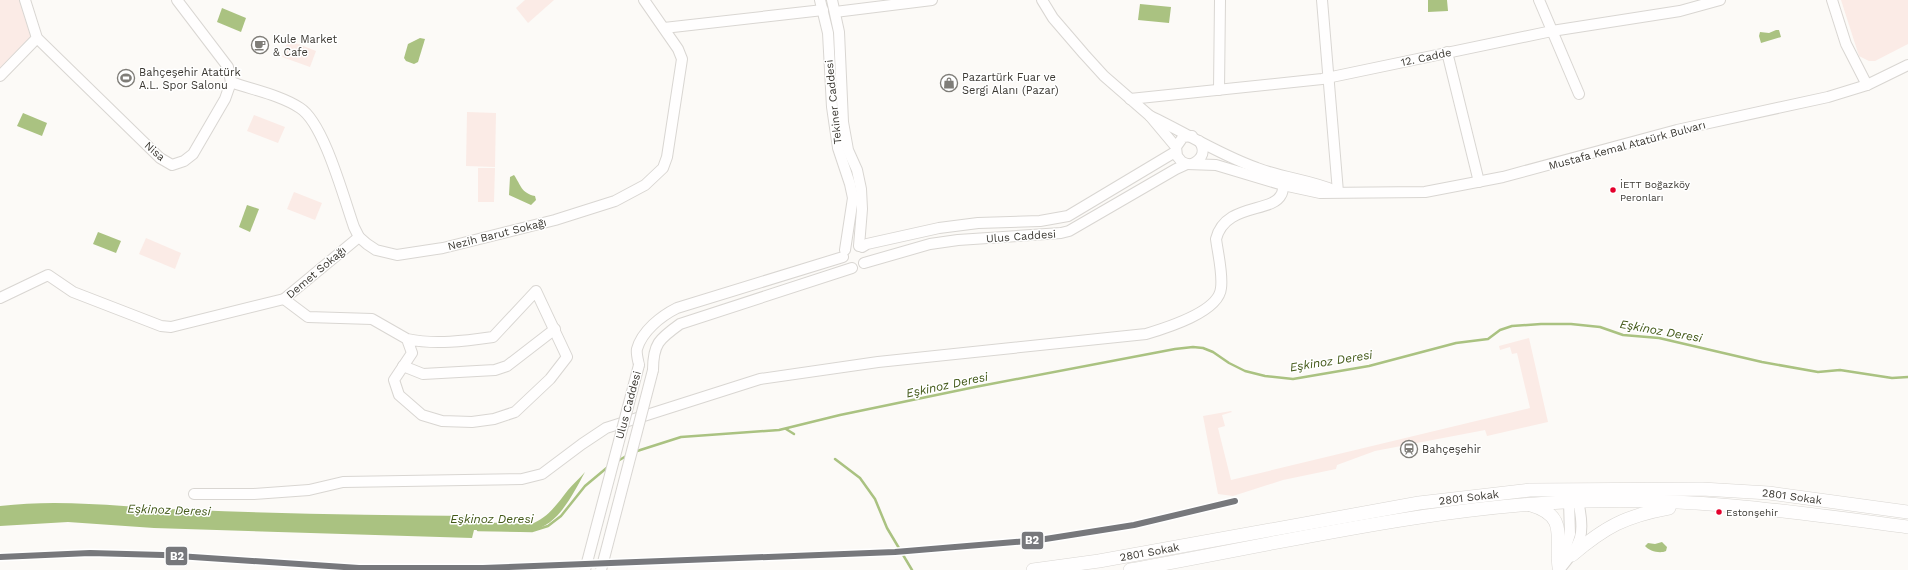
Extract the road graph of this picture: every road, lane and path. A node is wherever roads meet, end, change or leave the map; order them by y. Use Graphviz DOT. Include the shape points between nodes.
graph roads {
  1 [pos="25,0"];
  2 [pos="177,0"];
  3 [pos="644,0"];
  4 [pos="820,0"];
  5 [pos="832,0"];
  6 [pos="932,0"];
  7 [pos="1042,0"];
  8 [pos="1220,0"];
  9 [pos="1322,0"];
  10 [pos="1539,0"];
  11 [pos="1720,0"];
  12 [pos="1832,0"];
  13 [pos="823,10"];
  14 [pos="835,12"];
  15 [pos="664,28"];
  16 [pos="1552,31"];
  17 [pos="38,38"];
  18 [pos="1447,52"];
  19 [pos="1908,65"];
  20 [pos="0,76"];
  21 [pos="1328,78"];
  22 [pos="231,82"];
  23 [pos="1867,85"];
  24 [pos="1219,90"];
  25 [pos="1579,94"];
  26 [pos="1130,99"];
  27 [pos="1150,116"];
  28 [pos="1195,139"];
  29 [pos="1175,149"];
  30 [pos="1190,164"];
  31 [pos="1284,181"];
  32 [pos="1479,182"];
  33 [pos="1338,192"];
  34 [pos="359,237"];
  35 [pos="860,246"];
  36 [pos="844,254"];
  37 [pos="864,263"];
  38 [pos="852,268"];
  39 [pos="0,298"];
  40 [pos="284,299"];
  41 [pos="555,328"];
  42 [pos="407,339"];
  43 [pos="403,366"];
  44 [pos="194,494"];
  45 [pos="1572,497"];
  46 [pos="1690,503"];
  47 [pos="1525,504"];
  48 [pos="1908,512"];
  49 [pos="1908,527"];
  50 [pos="1572,555"];
  51 [pos="1559,569"];
  52 [pos="585,570"];
  53 [pos="601,570"];
  54 [pos="1033,570"];
  55 [pos="1130,570"];
  1 -- 17 [label="street, Nisa"];
  2 -- 22 [label="street" via="228,67"];
  3 -- 15 [label="street, Nezih Barut Sokağı"];
  4 -- 13 [label="street, Tekiner Caddesi"];
  5 -- 14 [label="street, Tekiner Caddesi"];
  6 -- 14 [label="street"];
  7 -- 26 [label="street" via="1053,18 1084,54"];
  8 -- 24 [label="street"];
  9 -- 21 [label="street"];
  10 -- 16 [label="street"];
  11 -- 16 [label="street, 12. Cadde" via="1680,11"];
  12 -- 23 [label="street" via="1846,44"];
  13 -- 15 [label="street"];
  13 -- 36 [label="street, Tekiner Caddesi" via="828,33 835,134 853,198"];
  14 -- 35 [label="street, Tekiner Caddesi" via="839,32 843,122 848,150 857,170 861,189"];
  15 -- 34 [label="street, Nezih Barut Sokağı" via="682,59 667,157 658,174 645,185 615,201 443,248 388,254 376,250"];
  16 -- 18 [label="street, 12. Cadde"];
  16 -- 25 [label="street"];
  17 -- 20 [label="street"];
  17 -- 22 [label="street, Nisa" via="160,158 172,165 194,154 225,99"];
  18 -- 21 [label="street, 12. Cadde"];
  18 -- 32 [label="street"];
  19 -- 23 [label="street, Mustafa Kemal Atatürk Bulvarı"];
  21 -- 24 [label="street, 12. Cadde"];
  21 -- 33 [label="street"];
  22 -- 34 [label="street" via="283,100 300,108 310,118 327,150"];
  23 -- 32 [label="street, Mustafa Kemal Atatürk Bulvarı" via="1828,97 1677,130"];
  24 -- 26 [label="street, 12. Cadde"];
  26 -- 27 [label="street"];
  27 -- 28 [label="street, Mustafa Kemal Atatürk Bulvarı"];
  27 -- 29 [label="street"];
  28 -- 29 [label="street" via="1183,138"];
  28 -- 30 [label="street" via="1202,145 1202,154"];
  28 -- 31 [label="street, Mustafa Kemal Atatürk Bulvarı"];
  29 -- 30 [label="street" via="1179,160"];
  29 -- 35 [label="street, Ulus Caddesi" via="1068,216 939,228"];
  30 -- 31 [label="street, Mustafa Kemal Atatürk Bulvarı" via="1216,165"];
  30 -- 37 [label="street, Ulus Caddesi" via="1176,168 1069,231 930,244"];
  31 -- 33 [label="street, Mustafa Kemal Atatürk Bulvarı" via="1320,193"];
  31 -- 44 [label="street" via="1282,195 1277,200 1242,212 1222,225 1216,239 1221,288 1213,304 1146,334 878,362 760,379 606,428 542,474 522,479 343,482 301,490 254,494"];
  32 -- 33 [label="street, Mustafa Kemal Atatürk Bulvarı" via="1425,192"];
  34 -- 40 [label="street, Demet Sokağı"];
  35 -- 36 [label="street, Ulus Caddesi" via="851,246"];
  35 -- 37 [label="street" via="867,257"];
  36 -- 38 [label="street" via="846,264"];
  36 -- 52 [label="street, Ulus Caddesi, bridge" via="676,308 664,315 643,338 637,349 639,365"];
  37 -- 38 [label="street, Ulus Caddesi" via="859,268"];
  38 -- 53 [label="street, Ulus Caddesi, bridge" via="680,324 668,333 653,352 653,370"];
  39 -- 40 [label="street" via="48,275 73,292 161,326 171,327"];
  40 -- 42 [label="street, Demet Sokağı" via="308,317 372,319"];
  41 -- 42 [label="street, Demet Sokağı" via="536,291 493,337 437,342"];
  41 -- 43 [label="street" via="507,366 495,370 423,374"];
  41 -- 43 [label="street, Demet Sokağı" via="567,357 550,378 515,412 494,419 472,422 442,421 422,415 399,395 394,380"];
  42 -- 43 [label="street, Demet Sokağı" via="412,353"];
  45 -- 46 [label="main road, 2801 Sokak"];
  45 -- 47 [label="main road, 2801 Sokak"];
  45 -- 48 [label="main road, 2801 Sokak" via="1702,489 1775,494"];
  45 -- 50 [label="street" via="1582,515 1582,535"];
  45 -- 51 [label="street" via="1570,538"];
  45 -- 54 [label="main road, 2801 Sokak" via="1530,490 1419,503 1099,561"];
  46 -- 49 [label="main road, 2801 Sokak" via="1753,507"];
  46 -- 50 [label="main road" via="1626,519 1604,529"];
  47 -- 51 [label="main road" via="1541,508 1558,527"];
  47 -- 55 [label="main road, 2801 Sokak" via="1421,515"];
  50 -- 51 [label="street"];
}
